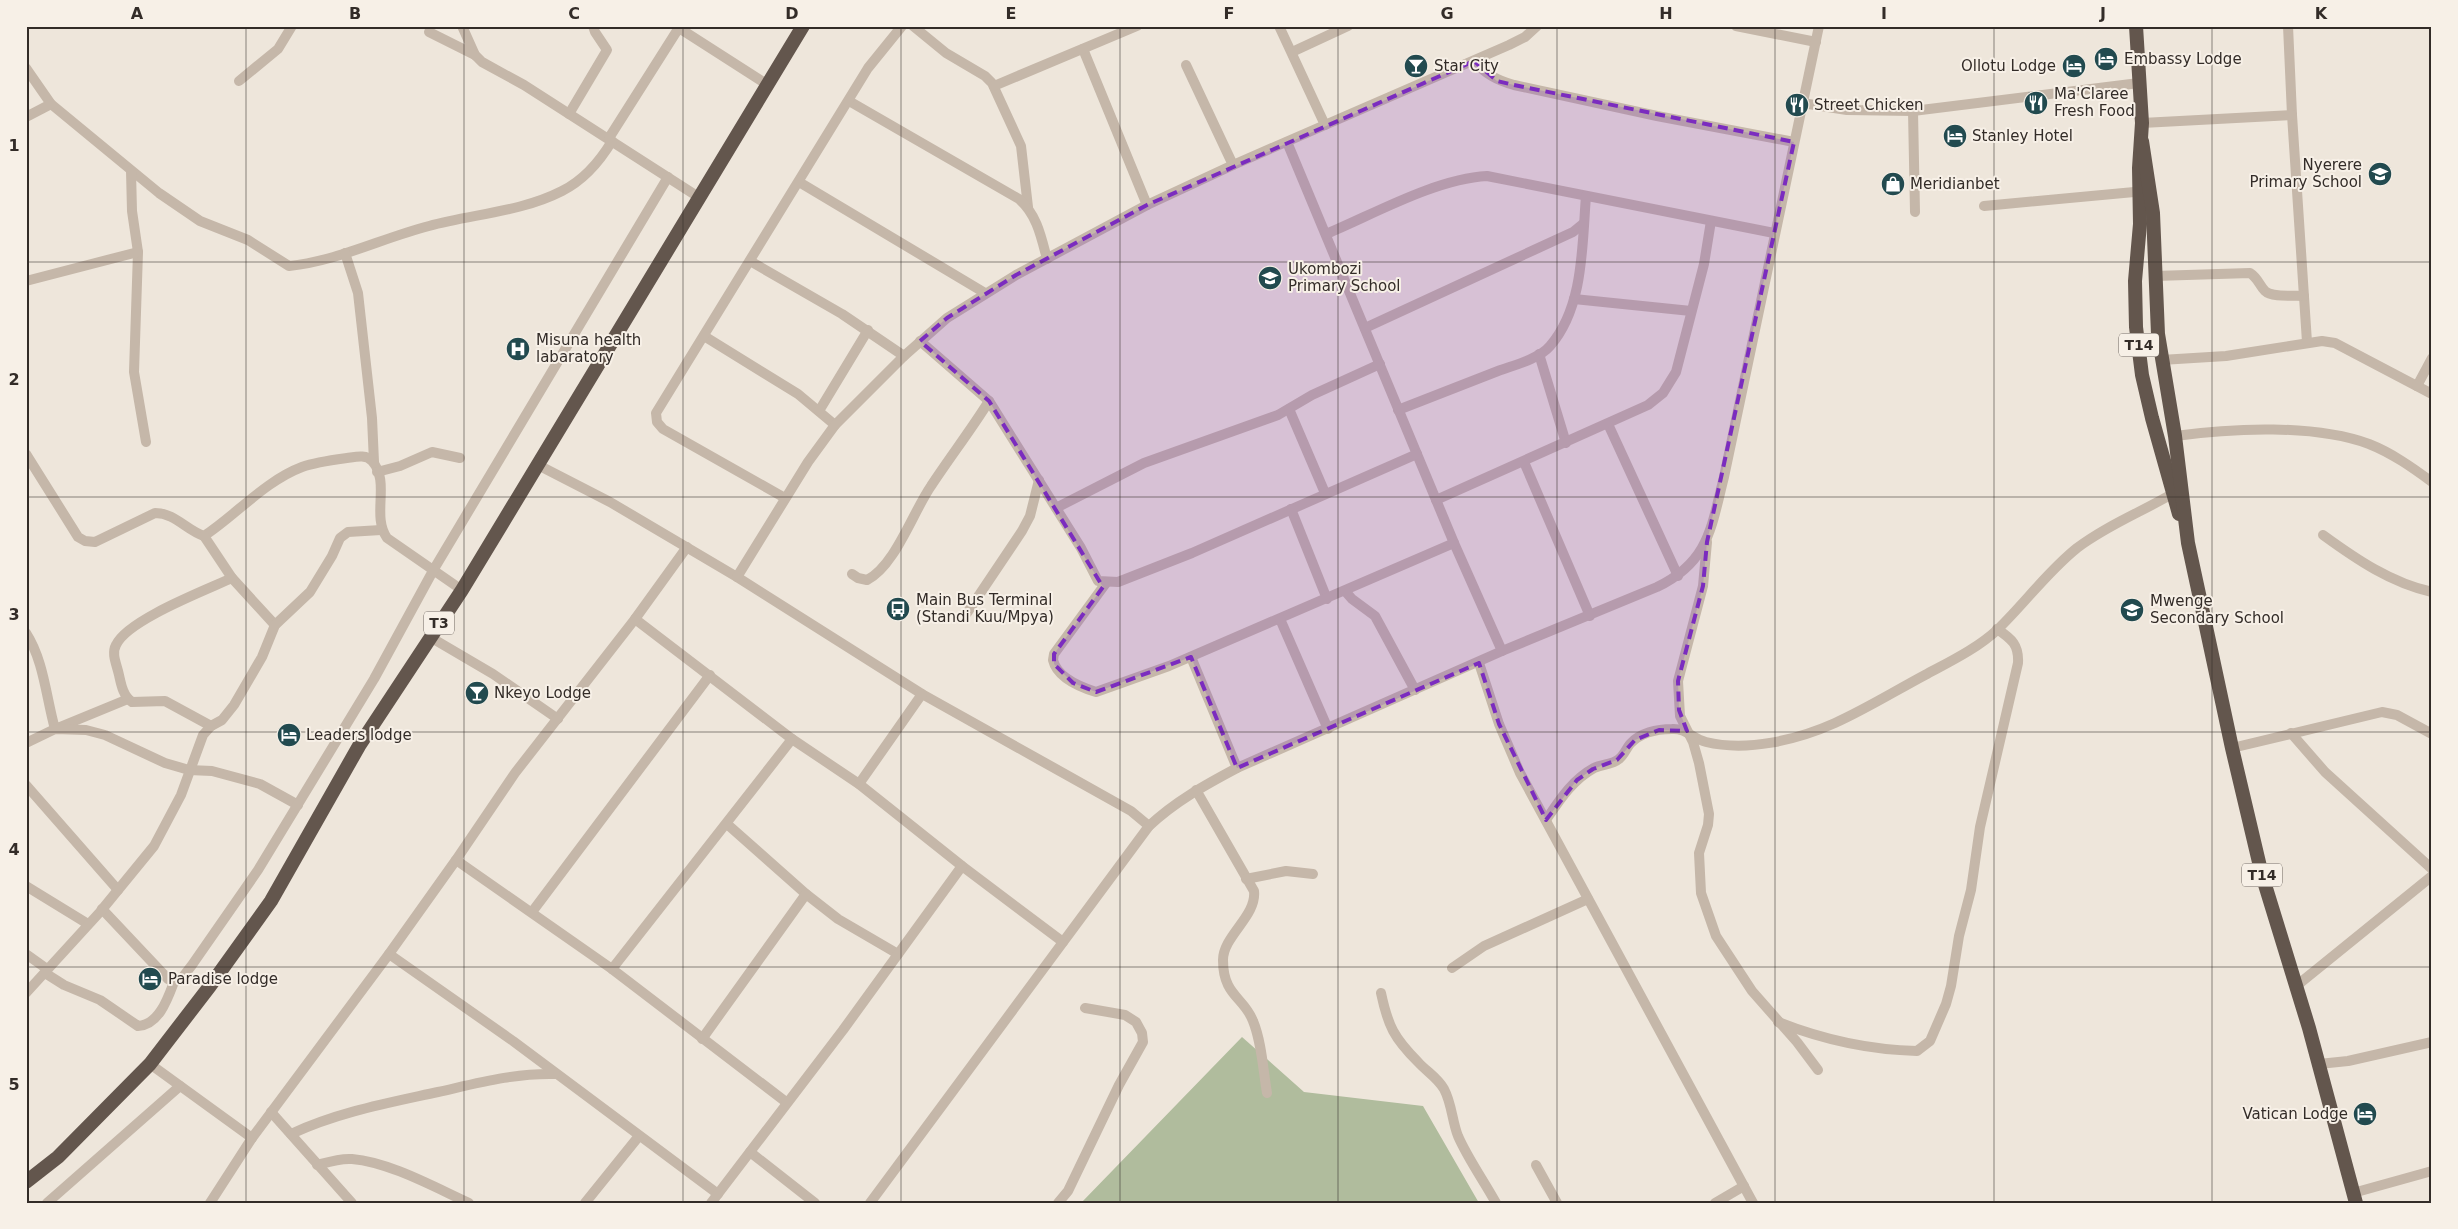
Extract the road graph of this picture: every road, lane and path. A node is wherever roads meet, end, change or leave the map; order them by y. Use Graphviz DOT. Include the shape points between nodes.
graph roads {
  1 [pos="292,26"];
  2 [pos="462,26"];
  3 [pos="593,26"];
  4 [pos="802,26"];
  5 [pos="902,26"];
  6 [pos="912,26"];
  7 [pos="1137,26"];
  8 [pos="1279,26"];
  9 [pos="1348,26"];
  10 [pos="1537,26"];
  11 [pos="1736,26"];
  12 [pos="1819,26"];
  13 [pos="2136,26"];
  14 [pos="2288,26"];
  15 [pos="680,27"];
  16 [pos="429,32"];
  17 [pos="1816,42"];
  18 [pos="1082,49"];
  19 [pos="1292,52"];
  20 [pos="475,56"];
  21 [pos="1474,61"];
  22 [pos="1186,65"];
  23 [pos="26,68"];
  24 [pos="239,81"];
  25 [pos="2139,83"];
  26 [pos="768,84"];
  27 [pos="994,86"];
  28 [pos="849,101"];
  29 [pos="1802,103"];
  30 [pos="50,104"];
  31 [pos="1913,111"];
  32 [pos="569,114"];
  33 [pos="2292,115"];
  34 [pos="26,117"];
  35 [pos="2142,123"];
  36 [pos="1325,125"];
  37 [pos="611,139"];
  38 [pos="1287,142"];
  39 [pos="1794,142"];
  40 [pos="1233,165"];
  41 [pos="132,171"];
  42 [pos="668,177"];
  43 [pos="799,182"];
  44 [pos="2145,191"];
  45 [pos="1586,196"];
  46 [pos="700,198"];
  47 [pos="1147,205"];
  48 [pos="1984,206"];
  49 [pos="1028,207"];
  50 [pos="1915,212"];
  51 [pos="1711,221"];
  52 [pos="1584,223"];
  53 [pos="1774,233"];
  54 [pos="1326,234"];
  55 [pos="138,252"];
  56 [pos="345,253"];
  57 [pos="1047,259"];
  58 [pos="750,261"];
  59 [pos="2155,276"];
  60 [pos="26,281"];
  61 [pos="985,293"];
  62 [pos="2304,296"];
  63 [pos="1574,299"];
  64 [pos="1691,311"];
  65 [pos="1365,328"];
  66 [pos="868,330"];
  67 [pos="704,336"];
  68 [pos="920,341"];
  69 [pos="2307,342"];
  70 [pos="1540,354"];
  71 [pos="904,356"];
  72 [pos="2432,358"];
  73 [pos="2161,360"];
  74 [pos="1380,364"];
  75 [pos="2417,386"];
  76 [pos="2432,394"];
  77 [pos="989,401"];
  78 [pos="1288,409"];
  79 [pos="1398,410"];
  80 [pos="819,411"];
  81 [pos="1608,424"];
  82 [pos="835,425"];
  83 [pos="2175,436"];
  84 [pos="146,442"];
  85 [pos="1566,443"];
  86 [pos="26,454"];
  87 [pos="1417,454"];
  88 [pos="460,458"];
  89 [pos="1524,462"];
  90 [pos="538,465"];
  91 [pos="375,467"];
  92 [pos="36,471"];
  93 [pos="26,476"];
  94 [pos="1039,480"];
  95 [pos="2432,482"];
  96 [pos="1325,493"];
  97 [pos="2172,494"];
  98 [pos="786,498"];
  99 [pos="1436,500"];
  100 [pos="1056,508"];
  101 [pos="1291,509"];
  102 [pos="381,530"];
  103 [pos="2323,535"];
  104 [pos="204,536"];
  105 [pos="1707,542"];
  106 [pos="1454,543"];
  107 [pos="2188,543"];
  108 [pos="687,547"];
  109 [pos="434,570"];
  110 [pos="852,574"];
  111 [pos="1678,576"];
  112 [pos="737,577"];
  113 [pos="232,578"];
  114 [pos="1106,583"];
  115 [pos="462,590"];
  116 [pos="1345,591"];
  117 [pos="2432,592"];
  118 [pos="1327,599"];
  119 [pos="967,613"];
  120 [pos="1590,616"];
  121 [pos="635,619"];
  122 [pos="1280,619"];
  123 [pos="275,625"];
  124 [pos="1998,630"];
  125 [pos="26,633"];
  126 [pos="430,637"];
  127 [pos="1502,651"];
  128 [pos="1191,657"];
  129 [pos="1479,663"];
  130 [pos="710,675"];
  131 [pos="1415,690"];
  132 [pos="922,694"];
  133 [pos="128,699"];
  134 [pos="558,719"];
  135 [pos="211,726"];
  136 [pos="55,729"];
  137 [pos="1328,729"];
  138 [pos="1687,731"];
  139 [pos="2291,732"];
  140 [pos="2432,734"];
  141 [pos="792,739"];
  142 [pos="26,743"];
  143 [pos="2232,748"];
  144 [pos="1237,768"];
  145 [pos="189,770"];
  146 [pos="859,784"];
  147 [pos="27,789"];
  148 [pos="1196,790"];
  149 [pos="298,805"];
  150 [pos="1546,820"];
  151 [pos="727,824"];
  152 [pos="1149,826"];
  153 [pos="456,860"];
  154 [pos="962,866"];
  155 [pos="2432,868"];
  156 [pos="1313,874"];
  157 [pos="2432,876"];
  158 [pos="1246,880"];
  159 [pos="26,886"];
  160 [pos="118,890"];
  161 [pos="806,894"];
  162 [pos="1588,899"];
  163 [pos="102,909"];
  164 [pos="532,912"];
  165 [pos="88,924"];
  166 [pos="1064,942"];
  167 [pos="26,954"];
  168 [pos="389,954"];
  169 [pos="898,954"];
  170 [pos="1452,968"];
  171 [pos="612,969"];
  172 [pos="46,971"];
  173 [pos="174,982"];
  174 [pos="2296,987"];
  175 [pos="26,993"];
  176 [pos="1381,993"];
  177 [pos="1085,1008"];
  178 [pos="1778,1022"];
  179 [pos="702,1039"];
  180 [pos="2432,1042"];
  181 [pos="150,1064"];
  182 [pos="2319,1064"];
  183 [pos="1818,1070"];
  184 [pos="555,1074"];
  185 [pos="180,1086"];
  186 [pos="1267,1093"];
  187 [pos="786,1102"];
  188 [pos="271,1112"];
  189 [pos="291,1134"];
  190 [pos="639,1136"];
  191 [pos="252,1138"];
  192 [pos="750,1152"];
  193 [pos="317,1165"];
  194 [pos="1536,1165"];
  195 [pos="2432,1171"];
  196 [pos="26,1182"];
  197 [pos="1744,1186"];
  198 [pos="2355,1198"];
  199 [pos="715,1199"];
  200 [pos="47,1203"];
  201 [pos="210,1203"];
  202 [pos="352,1203"];
  203 [pos="469,1203"];
  204 [pos="585,1203"];
  205 [pos="815,1203"];
  206 [pos="870,1203"];
  207 [pos="1058,1203"];
  208 [pos="1496,1203"];
  209 [pos="1557,1203"];
  210 [pos="1715,1203"];
  211 [pos="1753,1203"];
  1 -- 24 [label="street" via="278,49"];
  2 -- 20 [label="street"];
  3 -- 32 [label="street" via="607,50"];
  4 -- 26 [label="highway, T3"];
  5 -- 28 [label="street" via="868,68"];
  6 -- 27 [label="street" via="946,53 985,76"];
  7 -- 18 [label="street"];
  8 -- 19 [label="street"];
  9 -- 19 [label="street"];
  10 -- 21 [label="street" via="1525,37"];
  11 -- 17 [label="street"];
  12 -- 17 [label="street"];
  13 -- 25 [label="highway, T14"];
  14 -- 33 [label="street"];
  15 -- 26 [label="street"];
  15 -- 37 [label="street"];
  16 -- 20 [label="street"];
  17 -- 29 [label="street"];
  18 -- 27 [label="street"];
  18 -- 47 [label="street"];
  19 -- 36 [label="street"];
  20 -- 32 [label="street"];
  21 -- 36 [label="street"];
  21 -- 39 [label="street" via="1497,81"];
  22 -- 40 [label="street"];
  23 -- 30 [label="street"];
  25 -- 31 [label="street"];
  25 -- 35 [label="highway, T14"];
  26 -- 46 [label="highway, T3"];
  27 -- 49 [label="street" via="1021,146"];
  28 -- 43 [label="street"];
  28 -- 49 [label="street"];
  29 -- 31 [label="street" via="1847,110"];
  29 -- 39 [label="street"];
  30 -- 34 [label="street"];
  30 -- 41 [label="street"];
  31 -- 50 [label="street"];
  32 -- 37 [label="street"];
  33 -- 35 [label="street"];
  33 -- 62 [label="street"];
  35 -- 44 [label="highway, T14"];
  36 -- 38 [label="street"];
  37 -- 42 [label="street"];
  37 -- 56 [label="street" via="596,165 562,192 521,207 427,226"];
  38 -- 40 [label="street"];
  38 -- 54 [label="street"];
  39 -- 53 [label="street"];
  40 -- 47 [label="street"];
  41 -- 55 [label="street" via="132,211"];
  41 -- 56 [label="street" via="200,222 248,240 286,265"];
  42 -- 46 [label="street"];
  42 -- 109 [label="street"];
  43 -- 58 [label="street"];
  43 -- 61 [label="street"];
  44 -- 48 [label="street"];
  44 -- 59 [label="highway, T14" via="2154,232"];
  44 -- 97 [label="highway, T14" via="2135,281 2136,327 2142,375"];
  45 -- 51 [label="street"];
  45 -- 52 [label="street"];
  45 -- 54 [label="street" via="1487,176 1467,177"];
  46 -- 90 [label="highway, T3"];
  47 -- 57 [label="street"];
  49 -- 57 [label="street" via="1036,220"];
  51 -- 53 [label="street"];
  51 -- 64 [label="street"];
  52 -- 63 [label="street"];
  52 -- 65 [label="street" via="1573,232"];
  53 -- 105 [label="street" via="1732,440"];
  54 -- 65 [label="street"];
  55 -- 60 [label="street"];
  55 -- 84 [label="street" via="134,372"];
  56 -- 91 [label="street" via="358,293"];
  57 -- 61 [label="street"];
  58 -- 66 [label="street"];
  58 -- 67 [label="street"];
  59 -- 62 [label="street" via="2250,273 2270,294"];
  59 -- 73 [label="highway, T14"];
  61 -- 68 [label="street"];
  62 -- 69 [label="street"];
  63 -- 64 [label="street"];
  63 -- 70 [label="street" via="1560,332"];
  64 -- 81 [label="street" via="1676,372 1663,393 1648,405"];
  65 -- 74 [label="street"];
  66 -- 71 [label="street"];
  66 -- 80 [label="street"];
  67 -- 80 [label="street" via="798,394"];
  67 -- 98 [label="street" via="656,413 657,422 663,429"];
  68 -- 71 [label="street"];
  68 -- 77 [label="street"];
  69 -- 73 [label="street" via="2256,352"];
  69 -- 75 [label="street" via="2335,343"];
  70 -- 79 [label="street"];
  70 -- 85 [label="street"];
  71 -- 82 [label="street"];
  72 -- 75 [label="street"];
  73 -- 83 [label="highway, T14"];
  74 -- 78 [label="street"];
  74 -- 79 [label="street"];
  75 -- 76 [label="street"];
  77 -- 94 [label="street"];
  77 -- 110 [label="street" via="930,487 883,567 867,580"];
  78 -- 96 [label="street"];
  78 -- 100 [label="street" via="1254,425 1151,460"];
  79 -- 87 [label="street"];
  80 -- 82 [label="street"];
  81 -- 85 [label="street"];
  81 -- 111 [label="street"];
  82 -- 98 [label="street"];
  83 -- 95 [label="street" via="2262,429 2346,437 2383,450"];
  83 -- 107 [label="highway, T14"];
  85 -- 89 [label="street"];
  86 -- 92 [label="street"];
  87 -- 96 [label="street"];
  87 -- 99 [label="street"];
  88 -- 91 [label="street" via="432,452 400,466"];
  89 -- 99 [label="street"];
  89 -- 120 [label="street"];
  90 -- 108 [label="street"];
  90 -- 115 [label="highway, T3"];
  91 -- 102 [label="street" via="381,487"];
  91 -- 104 [label="street" via="368,457 359,456 301,468 282,477"];
  92 -- 93 [label="street"];
  92 -- 104 [label="street" via="78,537 84,541 95,542 155,513 174,517"];
  94 -- 100 [label="street"];
  94 -- 119 [label="street" via="1030,516 1022,531"];
  96 -- 101 [label="street"];
  97 -- 107 [label="highway, T14"];
  97 -- 124 [label="street" via="2076,550 2046,577"];
  98 -- 112 [label="street"];
  99 -- 106 [label="street"];
  100 -- 114 [label="street" via="1094,576"];
  101 -- 114 [label="street" via="1192,553 1118,582"];
  101 -- 118 [label="street"];
  102 -- 109 [label="street" via="387,538"];
  102 -- 123 [label="street" via="343,534 310,592"];
  103 -- 117 [label="street" via="2375,570"];
  104 -- 113 [label="street"];
  105 -- 111 [label="street"];
  105 -- 138 [label="street" via="1702,586 1678,680 1679,710"];
  106 -- 116 [label="street"];
  106 -- 127 [label="street"];
  107 -- 143 [label="highway, T14"];
  108 -- 112 [label="street"];
  108 -- 121 [label="street"];
  109 -- 115 [label="street"];
  109 -- 149 [label="street" via="374,679"];
  111 -- 120 [label="street"];
  112 -- 132 [label="street"];
  113 -- 123 [label="street"];
  113 -- 133 [label="street" via="172,605 124,634 114,652"];
  114 -- 128 [label="street" via="1054,654 1054,664 1060,672 1073,683 1096,692"];
  115 -- 126 [label="highway, T3"];
  116 -- 118 [label="street"];
  116 -- 131 [label="street" via="1375,616"];
  118 -- 122 [label="street"];
  120 -- 127 [label="street"];
  121 -- 130 [label="street"];
  121 -- 134 [label="street"];
  122 -- 128 [label="street"];
  122 -- 137 [label="street"];
  123 -- 135 [label="street" via="251,677 227,714"];
  124 -- 138 [label="street" via="1950,661 1863,709 1794,737 1732,745 1702,741"];
  124 -- 178 [label="street" via="2015,644 2018,663 1980,827 1952,986 1930,1041 1917,1051 1876,1047 1848,1043"];
  125 -- 136 [label="street" via="43,676"];
  126 -- 134 [label="street" via="493,674"];
  126 -- 181 [label="highway, T3" via="359,746 271,901"];
  127 -- 129 [label="street"];
  128 -- 144 [label="street"];
  129 -- 131 [label="street"];
  129 -- 150 [label="street" via="1499,724 1520,773"];
  130 -- 141 [label="street"];
  130 -- 164 [label="street"];
  131 -- 137 [label="street"];
  132 -- 146 [label="street"];
  132 -- 152 [label="street" via="1131,812"];
  133 -- 135 [label="street" via="132,702 165,701"];
  133 -- 136 [label="street"];
  134 -- 153 [label="street" via="515,773"];
  135 -- 145 [label="street" via="203,735"];
  136 -- 142 [label="street"];
  136 -- 145 [label="street" via="86,730 104,735 164,763"];
  137 -- 144 [label="street"];
  138 -- 150 [label="street" via="1659,730 1635,740 1617,760 1593,769 1577,780"];
  138 -- 178 [label="street" via="1699,763 1709,814 1699,853 1699,880 1705,910 1723,946 1756,996"];
  139 -- 140 [label="street" via="2382,712 2397,715"];
  139 -- 143 [label="street"];
  139 -- 155 [label="street" via="2324,772"];
  141 -- 146 [label="street"];
  141 -- 151 [label="street"];
  143 -- 174 [label="highway, T14" via="2262,875"];
  144 -- 148 [label="street"];
  145 -- 149 [label="street" via="212,770 260,784"];
  145 -- 160 [label="street" via="181,795 154,846"];
  146 -- 154 [label="street"];
  147 -- 160 [label="street"];
  148 -- 152 [label="street"];
  148 -- 158 [label="street"];
  149 -- 173 [label="street" via="258,870 192,965 182,978"];
  150 -- 162 [label="street"];
  151 -- 161 [label="street"];
  151 -- 171 [label="street"];
  152 -- 166 [label="street"];
  153 -- 164 [label="street"];
  153 -- 168 [label="street"];
  154 -- 166 [label="street"];
  154 -- 169 [label="street"];
  156 -- 158 [label="street" via="1286,871"];
  157 -- 174 [label="street"];
  158 -- 186 [label="street" via="1254,895 1223,959 1230,990 1253,1019"];
  159 -- 165 [label="street"];
  160 -- 163 [label="street"];
  161 -- 169 [label="street" via="838,919"];
  161 -- 179 [label="street"];
  162 -- 170 [label="street" via="1484,946"];
  162 -- 197 [label="street"];
  163 -- 165 [label="street"];
  163 -- 173 [label="street"];
  164 -- 171 [label="street"];
  165 -- 172 [label="street"];
  166 -- 206 [label="street"];
  167 -- 172 [label="street"];
  168 -- 184 [label="street"];
  168 -- 188 [label="street"];
  169 -- 187 [label="street"];
  171 -- 179 [label="street"];
  172 -- 173 [label="street" via="64,985 100,1000 138,1026 153,1020 165,1004"];
  172 -- 175 [label="street"];
  174 -- 182 [label="highway, T14"];
  176 -- 208 [label="street" via="1389,1025 1399,1041 1443,1087 1450,1100 1459,1139"];
  177 -- 207 [label="street" via="1125,1014 1136,1022 1144,1042 1068,1191"];
  178 -- 183 [label="street"];
  179 -- 187 [label="street"];
  180 -- 182 [label="street" via="2348,1061"];
  181 -- 185 [label="street"];
  181 -- 196 [label="highway, T3" via="58,1157"];
  182 -- 198 [label="highway, T14"];
  184 -- 189 [label="street" via="494,1078 412,1096 336,1116"];
  184 -- 190 [label="street"];
  185 -- 191 [label="street"];
  185 -- 200 [label="street"];
  187 -- 192 [label="street"];
  188 -- 189 [label="street"];
  188 -- 191 [label="street"];
  189 -- 193 [label="street"];
  190 -- 199 [label="street"];
  190 -- 204 [label="street"];
  191 -- 201 [label="street"];
  192 -- 199 [label="street"];
  192 -- 205 [label="street"];
  193 -- 202 [label="street"];
  193 -- 203 [label="street" via="351,1158 378,1164"];
  194 -- 209 [label="street"];
  195 -- 198 [label="street"];
  197 -- 210 [label="street"];
  197 -- 211 [label="street"];
}
